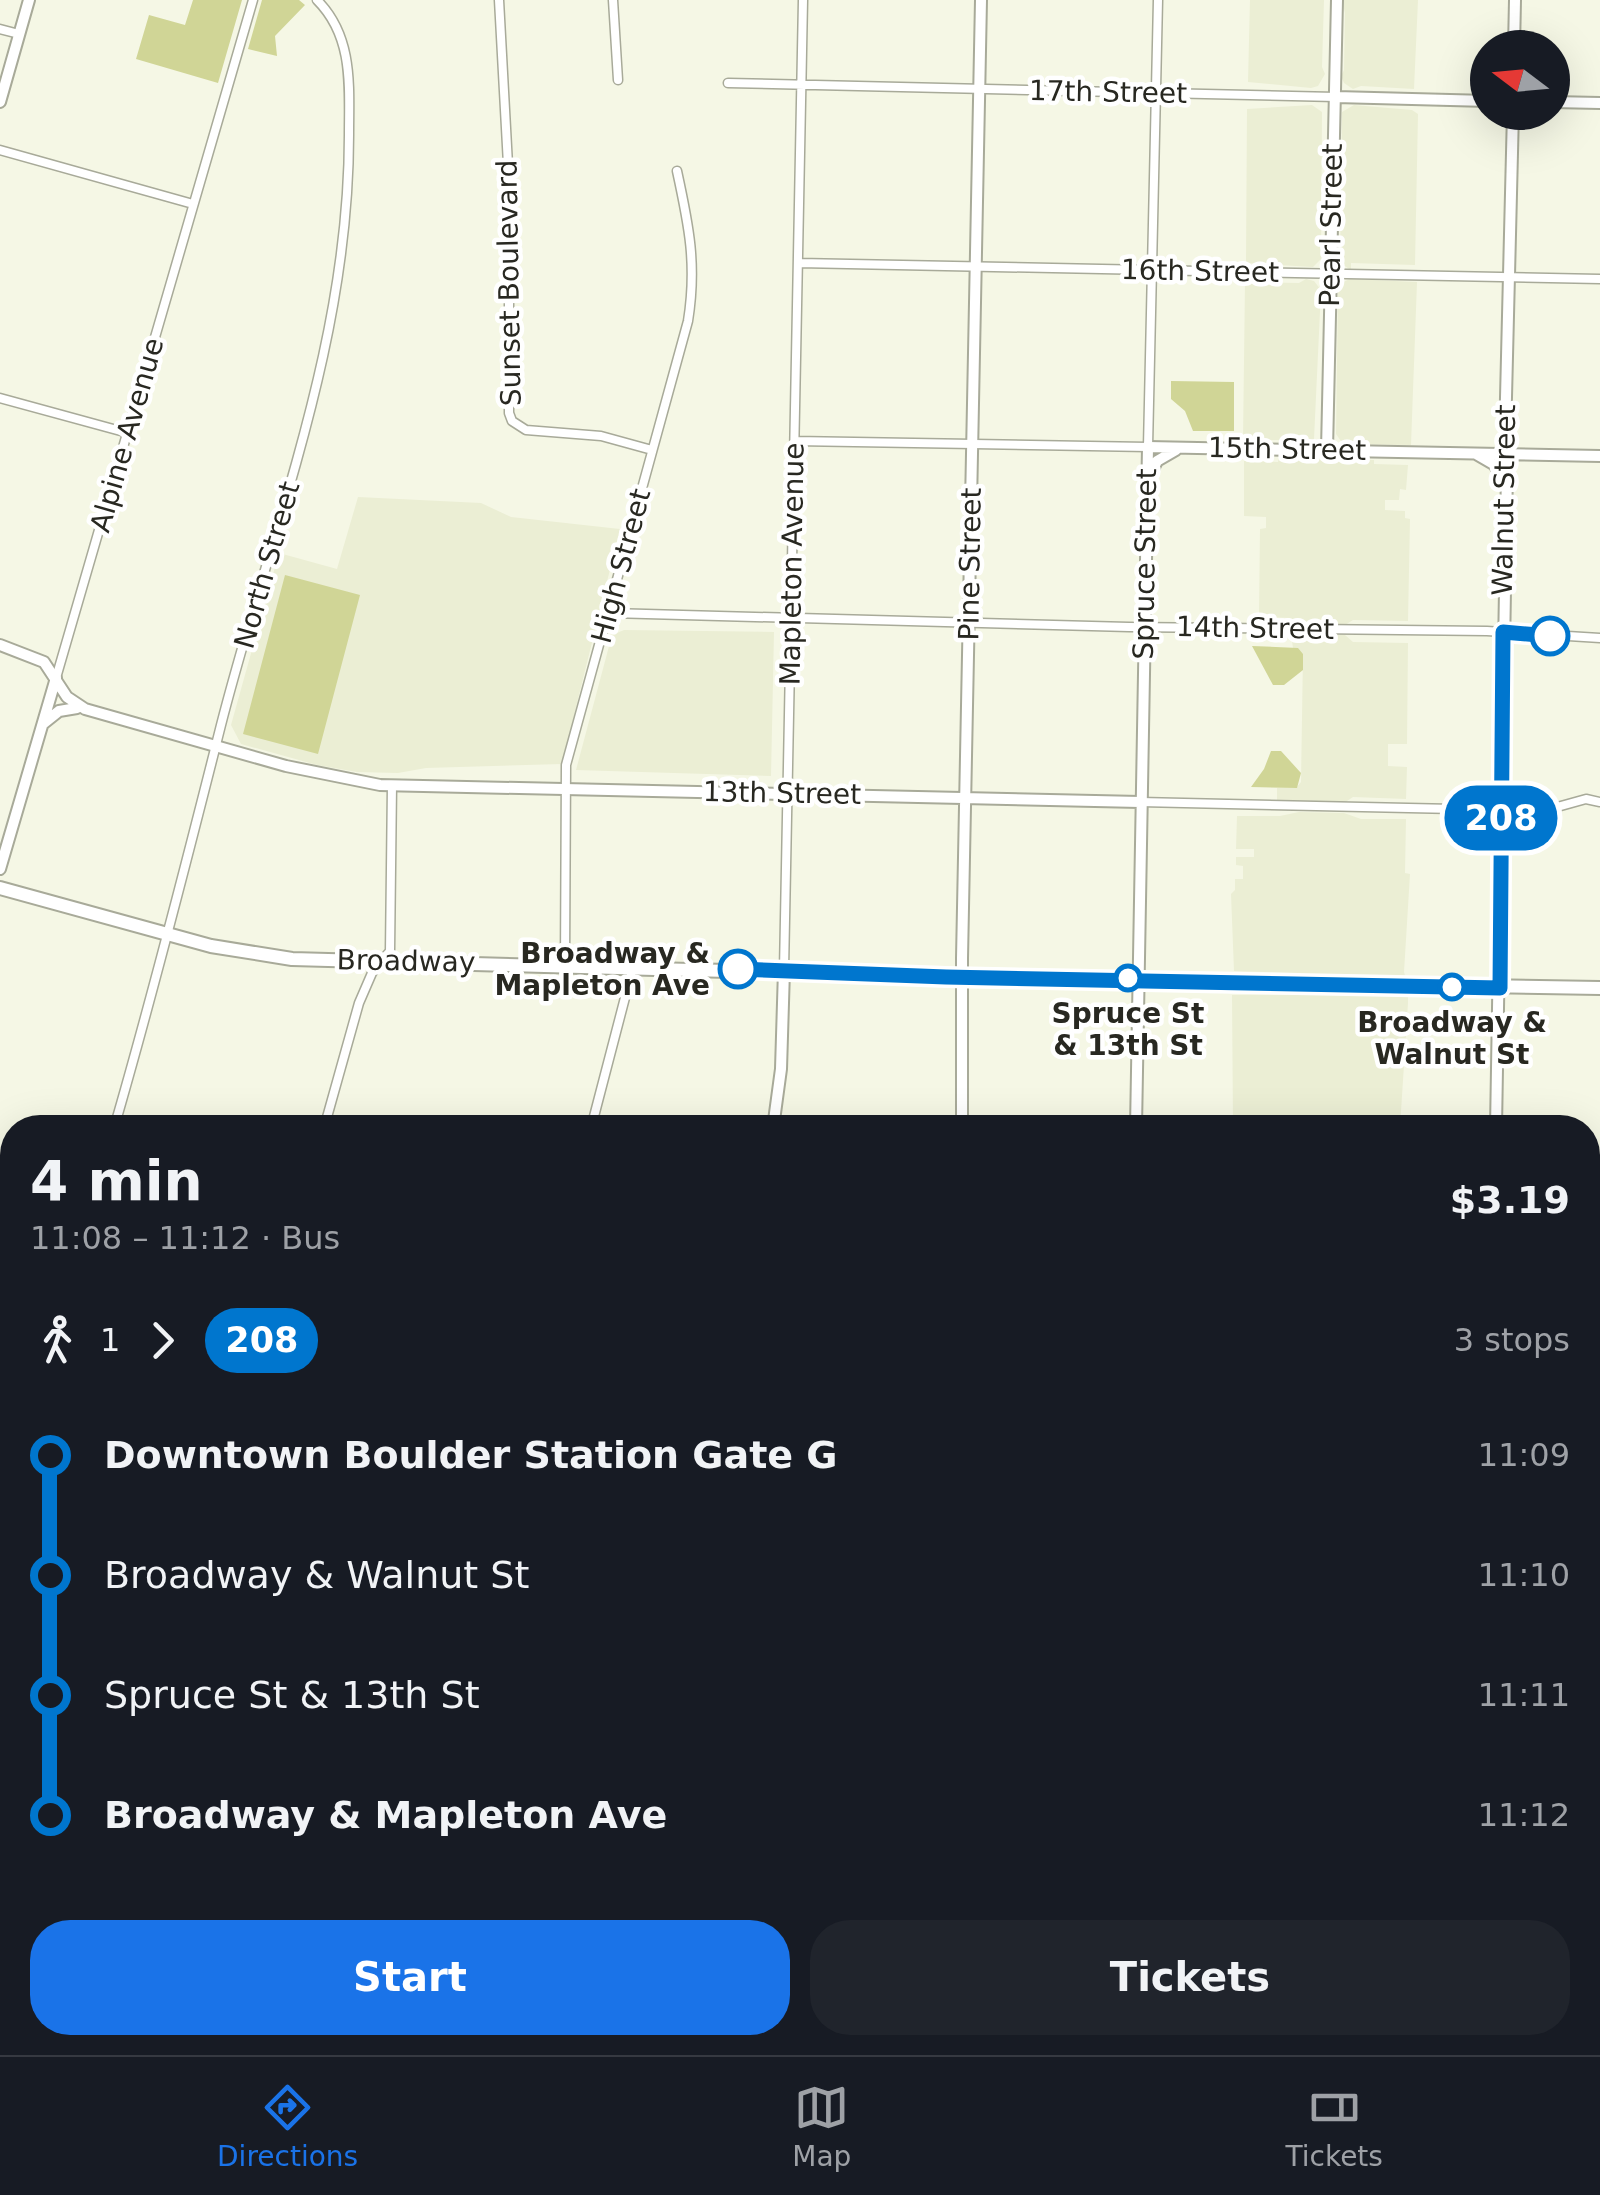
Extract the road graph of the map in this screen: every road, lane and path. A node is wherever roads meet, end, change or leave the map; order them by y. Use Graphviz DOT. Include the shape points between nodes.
graph roads {
  1 [pos="29,0"];
  2 [pos="253,0"];
  3 [pos="317,0"];
  4 [pos="499,0"];
  5 [pos="613,0"];
  6 [pos="803,0"];
  7 [pos="981,0"];
  8 [pos="1158,0"];
  9 [pos="1337,0"];
  10 [pos="1515,0"];
  11 [pos="0,28"];
  12 [pos="1514,30"];
  13 [pos="19,34"];
  14 [pos="618,80"];
  15 [pos="728,82"];
  16 [pos="802,86"];
  17 [pos="980,90"];
  18 [pos="1157,94"];
  19 [pos="1336,97"];
  20 [pos="1470,100"];
  21 [pos="0,102"];
  22 [pos="1570,102"];
  23 [pos="1600,103"];
  24 [pos="1512,130"];
  25 [pos="0,150"];
  26 [pos="677,171"];
  27 [pos="194,204"];
  28 [pos="799,263"];
  29 [pos="975,267"];
  30 [pos="1153,270"];
  31 [pos="1331,273"];
  32 [pos="1508,278"];
  33 [pos="1600,279"];
  34 [pos="0,398"];
  35 [pos="128,433"];
  36 [pos="795,441"];
  37 [pos="972,444"];
  38 [pos="1148,447"];
  39 [pos="1183,448"];
  40 [pos="652,450"];
  41 [pos="1328,450"];
  42 [pos="1471,452"];
  43 [pos="1507,454"];
  44 [pos="1600,456"];
  45 [pos="1146,491"];
  46 [pos="1506,494"];
  47 [pos="610,613"];
  48 [pos="790,620"];
  49 [pos="969,622"];
  50 [pos="1144,626"];
  51 [pos="1503,632"];
  52 [pos="1600,638"];
  53 [pos="0,645"];
  54 [pos="56,678"];
  55 [pos="85,710"];
  56 [pos="41,728"];
  57 [pos="217,746"];
  58 [pos="392,785"];
  59 [pos="566,789"];
  60 [pos="788,795"];
  61 [pos="966,797"];
  62 [pos="1140,802"];
  63 [pos="1600,802"];
  64 [pos="1501,810"];
  65 [pos="0,869"];
  66 [pos="0,888"];
  67 [pos="167,934"];
  68 [pos="386,959"];
  69 [pos="565,964"];
  70 [pos="633,966"];
  71 [pos="784,970"];
  72 [pos="964,975"];
  73 [pos="1138,978"];
  74 [pos="1500,988"];
  75 [pos="1600,988"];
  76 [pos="118,1115"];
  77 [pos="328,1115"];
  78 [pos="594,1115"];
  79 [pos="776,1115"];
  80 [pos="962,1115"];
  81 [pos="1137,1115"];
  82 [pos="1496,1115"];
  83 [pos="1308,2055"];
  84 [pos="1332,2055"];
  85 [pos="1508,2055"];
  86 [pos="1543,2055"];
  1 -- 13 [label="street"];
  2 -- 27 [label="street, Alpine Avenue"];
  3 -- 57 [label="street, North Street" via="336,26 350,72 349,172 336,302"];
  4 -- 40 [label="street, Sunset Boulevard" via="509,183 509,413 526,430 601,436"];
  5 -- 14 [label="street"];
  6 -- 16 [label="street, Mapleton Avenue"];
  7 -- 17 [label="street, Pine Street"];
  8 -- 18 [label="street, Spruce Street"];
  9 -- 19 [label="street, Pearl Street"];
  10 -- 12 [label="street"];
  11 -- 13 [label="street"];
  13 -- 21 [label="street"];
  15 -- 16 [label="street, 17th Street"];
  16 -- 17 [label="street, 17th Street"];
  16 -- 28 [label="street, Mapleton Avenue"];
  17 -- 18 [label="street, 17th Street"];
  17 -- 29 [label="street, Pine Street"];
  18 -- 19 [label="street, 17th Street"];
  18 -- 30 [label="street, Spruce Street"];
  19 -- 20 [label="street, 17th Street"];
  19 -- 31 [label="street, Pearl Street"];
  22 -- 23 [label="street"];
  24 -- 32 [label="street, Walnut Street"];
  25 -- 27 [label="street"];
  26 -- 40 [label="street, High Street" via="694,285"];
  27 -- 35 [label="street, Alpine Avenue"];
  28 -- 29 [label="street, 16th Street"];
  28 -- 36 [label="street, Mapleton Avenue"];
  29 -- 30 [label="street, 16th Street"];
  29 -- 37 [label="street, Pine Street"];
  30 -- 31 [label="street, 16th Street"];
  30 -- 38 [label="street, Spruce Street"];
  31 -- 32 [label="street, 16th Street"];
  31 -- 41 [label="street, Pearl Street"];
  32 -- 33 [label="street, 16th Street"];
  32 -- 43 [label="street, Walnut Street"];
  34 -- 35 [label="street"];
  35 -- 54 [label="street, Alpine Avenue"];
  36 -- 37 [label="street, 15th Street"];
  36 -- 48 [label="street, Mapleton Avenue"];
  37 -- 38 [label="street, 15th Street"];
  37 -- 49 [label="street, Pine Street"];
  38 -- 39 [label="street, 15th Street"];
  38 -- 45 [label="street, Spruce Street"];
  39 -- 41 [label="street, 15th Street"];
  39 -- 45 [label="street" via="1157,461"];
  40 -- 47 [label="street, High Street"];
  41 -- 42 [label="street, 15th Street"];
  42 -- 43 [label="street, 15th Street"];
  42 -- 46 [label="street" via="1498,469"];
  43 -- 44 [label="street, 15th Street"];
  43 -- 46 [label="street, Walnut Street"];
  45 -- 50 [label="street, Spruce Street"];
  46 -- 51 [label="street, Walnut Street"];
  47 -- 48 [label="street, 14th Street"];
  47 -- 59 [label="street, High Street" via="566,765"];
  48 -- 49 [label="street, 14th Street"];
  48 -- 60 [label="street, Mapleton Avenue"];
  49 -- 50 [label="street, 14th Street"];
  49 -- 61 [label="street, Pine Street"];
  50 -- 51 [label="street, 14th Street"];
  50 -- 62 [label="street, Spruce Street"];
  51 -- 52 [label="street, 14th Street"];
  51 -- 64 [label="street, Walnut Street"];
  53 -- 54 [label="street" via="40,659"];
  54 -- 55 [label="street"];
  54 -- 56 [label="street, Alpine Avenue"];
  55 -- 56 [label="street" via="58,710"];
  55 -- 57 [label="street, 13th Street"];
  56 -- 65 [label="street, Alpine Avenue"];
  57 -- 58 [label="street, 13th Street" via="331,777"];
  57 -- 67 [label="street, North Street"];
  58 -- 59 [label="street, 13th Street"];
  58 -- 68 [label="street"];
  59 -- 60 [label="street, 13th Street"];
  59 -- 69 [label="street, High Street"];
  60 -- 61 [label="street, 13th Street"];
  60 -- 71 [label="street, Mapleton Avenue"];
  61 -- 62 [label="street, 13th Street"];
  61 -- 72 [label="street, Pine Street"];
  62 -- 64 [label="street, 13th Street"];
  62 -- 73 [label="street, Spruce Street"];
  63 -- 64 [label="street, 13th Street"];
  64 -- 74 [label="street, Walnut Street"];
  66 -- 67 [label="main road, Broadway"];
  67 -- 68 [label="main road, Broadway" via="263,956"];
  67 -- 76 [label="street, North Street"];
  68 -- 69 [label="main road, Broadway"];
  68 -- 77 [label="street" via="359,1004"];
  69 -- 70 [label="main road, Broadway"];
  70 -- 71 [label="main road, Broadway"];
  70 -- 78 [label="street"];
  71 -- 72 [label="main road, Broadway"];
  71 -- 79 [label="street, Mapleton Avenue"];
  72 -- 73 [label="main road, Broadway"];
  72 -- 80 [label="street, Pine Street"];
  73 -- 74 [label="main road, Broadway"];
  73 -- 81 [label="street, Spruce Street"];
  74 -- 75 [label="main road, Broadway"];
  74 -- 82 [label="street, Walnut Street"];
  83 -- 84 [label="street"];
  85 -- 86 [label="street"];
}
